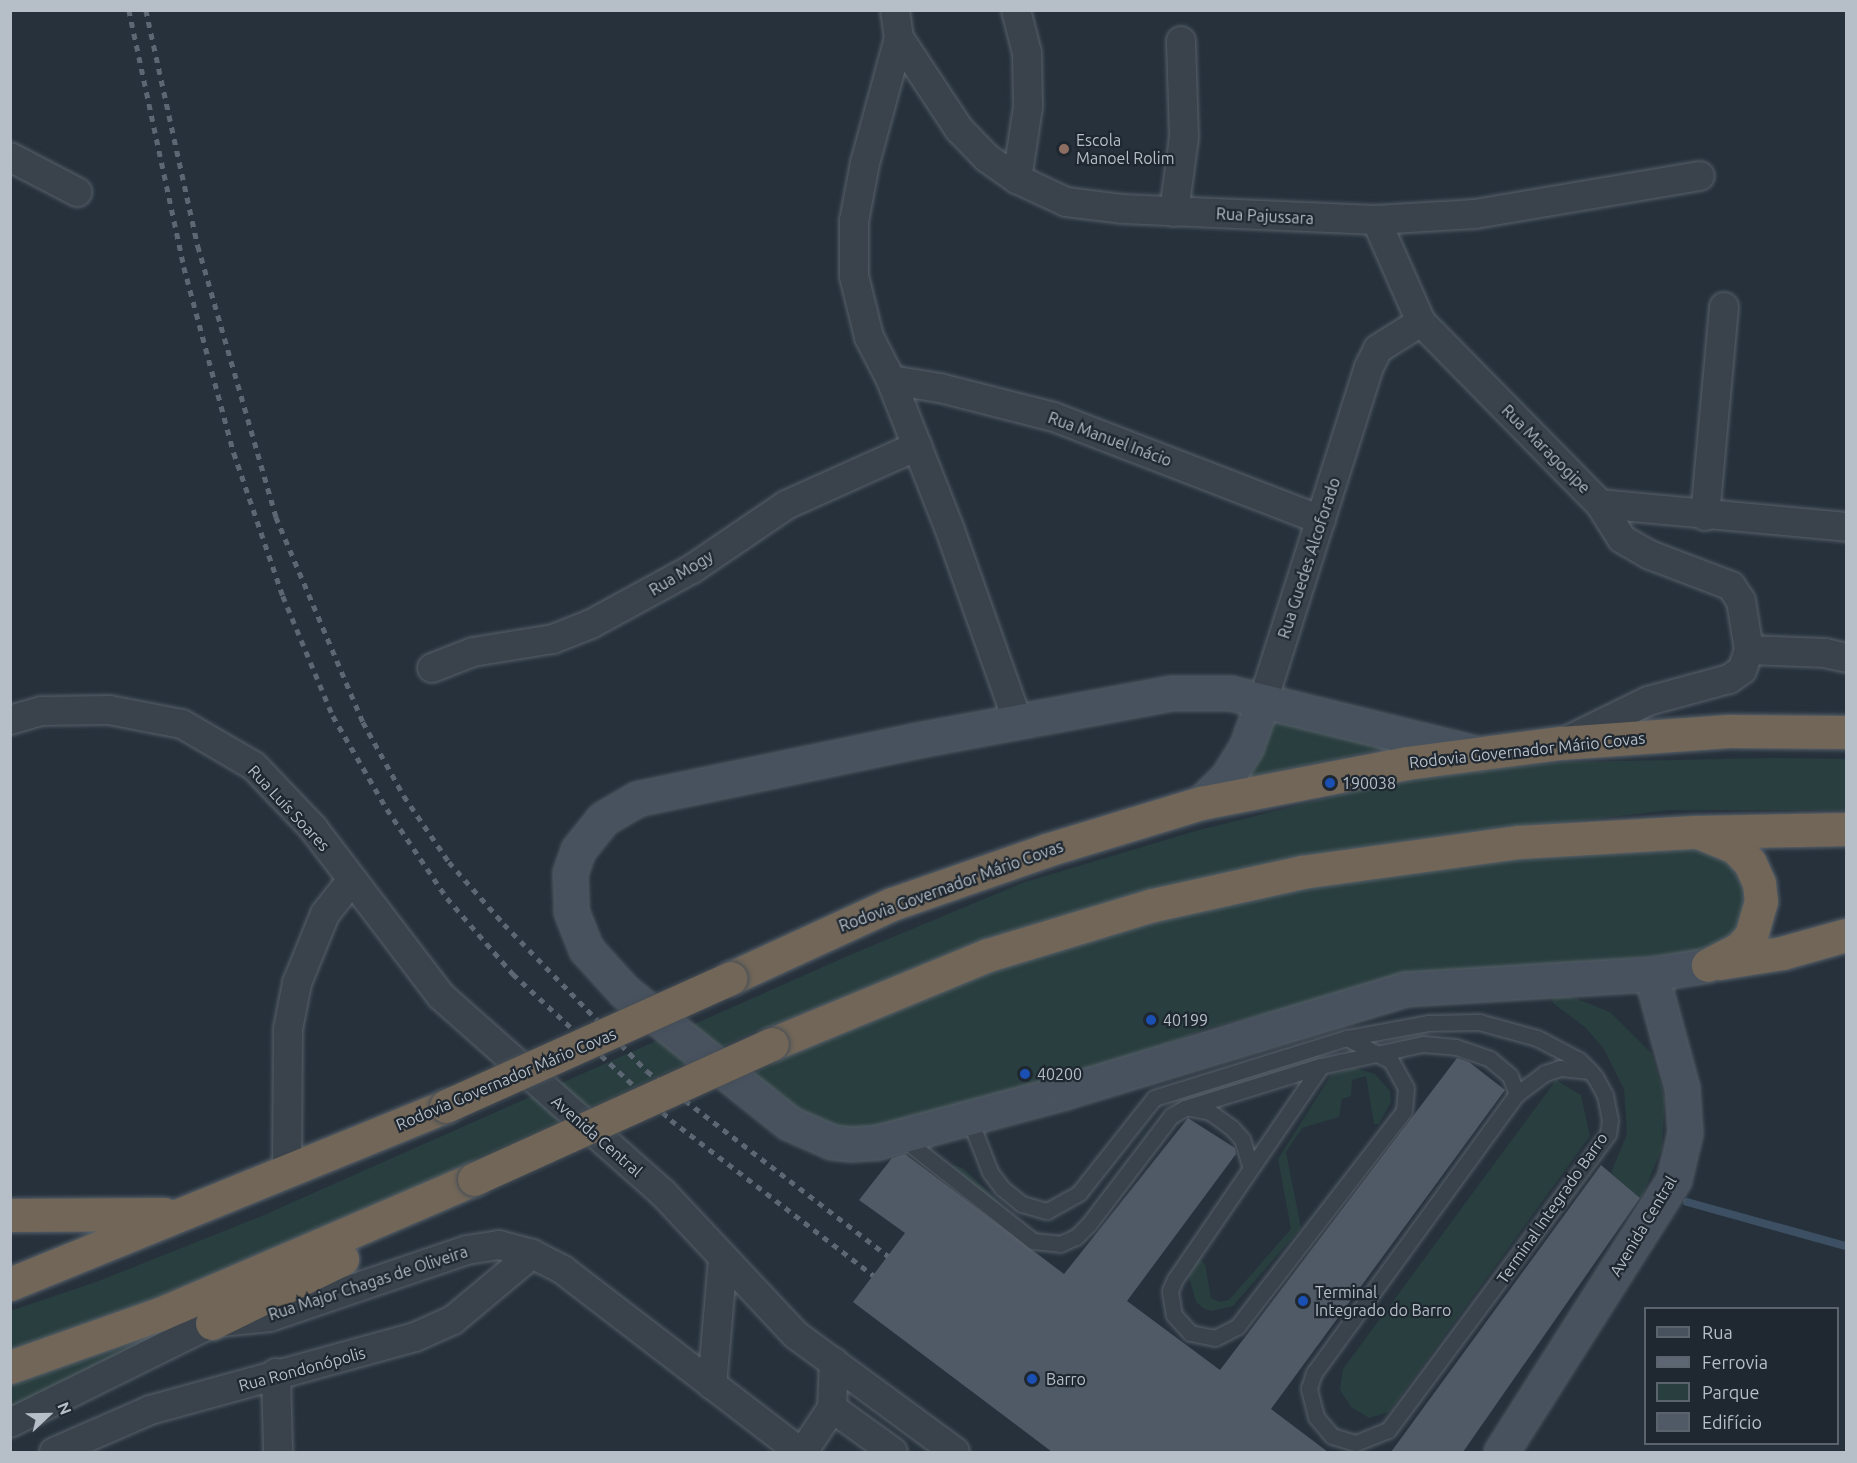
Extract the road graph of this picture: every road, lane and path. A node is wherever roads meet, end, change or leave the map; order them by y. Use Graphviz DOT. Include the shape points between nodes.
graph roads {
  1 [pos="895,10"];
  2 [pos="1016,10"];
  3 [pos="900,39"];
  4 [pos="1181,40"];
  5 [pos="10,157"];
  6 [pos="1700,176"];
  7 [pos="1017,179"];
  8 [pos="77,192"];
  9 [pos="1174,212"];
  10 [pos="1376,220"];
  11 [pos="1724,307"];
  12 [pos="1421,322"];
  13 [pos="891,380"];
  14 [pos="918,446"];
  15 [pos="1600,504"];
  16 [pos="1705,516"];
  17 [pos="1321,520"];
  18 [pos="1846,527"];
  19 [pos="1749,650"];
  20 [pos="1846,658"];
  21 [pos="432,668"];
  22 [pos="1263,701"];
  23 [pos="10,720"];
  24 [pos="1018,722"];
  25 [pos="1846,732"];
  26 [pos="1561,743"];
  27 [pos="1479,754"];
  28 [pos="1201,803"];
  29 [pos="1846,829"];
  30 [pos="1695,832"];
  31 [pos="351,881"];
  32 [pos="1846,935"];
  33 [pos="1708,965"];
  34 [pos="1651,974"];
  35 [pos="1347,1038"];
  36 [pos="1378,1053"];
  37 [pos="1320,1066"];
  38 [pos="1590,1071"];
  39 [pos="1517,1094"];
  40 [pos="1185,1108"];
  41 [pos="969,1118"];
  42 [pos="899,1136"];
  43 [pos="1251,1168"];
  44 [pos="286,1172"];
  45 [pos="184,1213"];
  46 [pos="10,1215"];
  47 [pos="388,1219"];
  48 [pos="532,1254"];
  49 [pos="723,1259"];
  50 [pos="10,1284"];
  51 [pos="212,1323"];
  52 [pos="834,1362"];
  53 [pos="10,1367"];
  54 [pos="276,1373"];
  55 [pos="712,1385"];
  56 [pos="832,1408"];
  57 [pos="10,1424"];
  58 [pos="54,1452"];
  59 [pos="278,1452"];
  60 [pos="801,1452"];
  61 [pos="893,1452"];
  62 [pos="955,1452"];
  63 [pos="1502,1452"];
  1 -- 3 [label="street"];
  2 -- 7 [label="street" via="1027,53 1028,107"];
  3 -- 7 [label="street, Rua Pajussara" via="959,129 987,158"];
  3 -- 13 [label="street" via="865,163 854,221 854,276 869,337"];
  4 -- 9 [label="street" via="1184,137"];
  5 -- 8 [label="street"];
  6 -- 10 [label="street, Rua Pajussara" via="1475,214"];
  7 -- 9 [label="street, Rua Pajussara" via="1066,202"];
  9 -- 10 [label="street, Rua Pajussara"];
  10 -- 12 [label="street, Rua Maragogipe"];
  11 -- 16 [label="street"];
  12 -- 15 [label="street, Rua Maragogipe"];
  12 -- 17 [label="street, Rua Guedes Alcoforado" via="1378,349"];
  13 -- 14 [label="street"];
  13 -- 17 [label="street, Rua Manuel Inácio" via="940,388 1054,417"];
  14 -- 21 [label="street, Rua Mogy" via="786,505 692,569 591,624 553,639 473,652"];
  14 -- 24 [label="street"];
  15 -- 16 [label="street, Rua Maragogipe"];
  15 -- 19 [label="street" via="1622,539 1650,555 1731,586 1747,620"];
  16 -- 18 [label="street, Rua Maragogipe"];
  17 -- 22 [label="street, Rua Guedes Alcoforado"];
  19 -- 20 [label="street" via="1825,653"];
  19 -- 26 [label="street" via="1742,670 1729,680 1648,701"];
  22 -- 24 [label="street" via="1230,693 1171,693"];
  22 -- 27 [label="street"];
  22 -- 28 [label="street, Rua Guedes Alcoforado" via="1246,748 1227,778"];
  23 -- 31 [label="street, Rua Luís Soares" via="42,711 109,710 182,724 254,766 313,828"];
  24 -- 42 [label="street" via="637,799 603,819 578,850 570,873 571,911 578,934 596,963 625,992 764,1106 789,1123 832,1142 866,1144"];
  25 -- 26 [label="highway, Rodovia Governador Mário Covas" via="1730,731"];
  26 -- 27 [label="highway, Rodovia Governador Mário Covas"];
  27 -- 28 [label="highway, Rodovia Governador Mário Covas" via="1364,770"];
  28 -- 44 [label="highway, Rodovia Governador Mário Covas, bridge" via="1047,850 892,904 446,1106"];
  29 -- 30 [label="highway"];
  30 -- 33 [label="highway" via="1736,847 1750,863 1761,901 1751,936 1739,949"];
  30 -- 47 [label="highway, bridge" via="1519,842 1302,872 1153,905 988,955 772,1044"];
  31 -- 44 [label="street" via="325,914 297,983 288,1029"];
  31 -- 49 [label="street, Avenida Central" via="441,996 663,1193"];
  32 -- 33 [label="highway" via="1782,953"];
  33 -- 34 [label="street"];
  34 -- 41 [label="street" via="1405,989"];
  34 -- 63 [label="street, Avenida Central" via="1682,1088 1685,1133 1674,1179"];
  35 -- 36 [label="lane"];
  35 -- 38 [label="lane" via="1428,1023 1479,1023 1508,1027 1545,1041"];
  35 -- 41 [label="lane" via="1154,1098 1079,1193 1047,1211 1022,1204 1002,1188 990,1172"];
  36 -- 37 [label="lane"];
  36 -- 39 [label="lane" via="1423,1044 1474,1051 1501,1067"];
  36 -- 43 [label="lane" via="1391,1061 1401,1075 1407,1101 1404,1111 1243,1320 1227,1334 1202,1337 1181,1326 1170,1303 1175,1279"];
  37 -- 40 [label="lane"];
  37 -- 43 [label="lane"];
  38 -- 39 [label="lane, Terminal Integrado Barro" via="1560,1068 1545,1073"];
  38 -- 39 [label="lane, Terminal Integrado Barro" via="1605,1095 1609,1127 1575,1181 1388,1430 1355,1443 1332,1436 1316,1417 1312,1404 1309,1388 1314,1373"];
  40 -- 42 [label="lane" via="1171,1116 1089,1224 1077,1237 1060,1244 1033,1241"];
  40 -- 43 [label="lane" via="1210,1112 1232,1128 1242,1139"];
  41 -- 42 [label="street"];
  44 -- 45 [label="highway, Rodovia Governador Mário Covas"];
  45 -- 46 [label="highway"];
  45 -- 50 [label="highway, Rodovia Governador Mário Covas"];
  47 -- 51 [label="highway" via="342,1258"];
  47 -- 53 [label="highway" via="160,1314"];
  48 -- 51 [label="street, Rua Major Chagas de Oliveira" via="507,1246 484,1245 270,1317"];
  48 -- 54 [label="street, Rua Rondonópolis" via="453,1320 378,1349"];
  48 -- 55 [label="street" via="563,1270"];
  49 -- 52 [label="street, Avenida Central" via="796,1335"];
  49 -- 55 [label="street"];
  51 -- 57 [label="street, Rua Major Chagas de Oliveira"];
  52 -- 56 [label="street"];
  52 -- 62 [label="street, Avenida Central"];
  54 -- 58 [label="street, Rua Rondonópolis" via="150,1410"];
  54 -- 59 [label="street"];
  55 -- 60 [label="street"];
  56 -- 60 [label="street"];
  56 -- 61 [label="street"];
}
